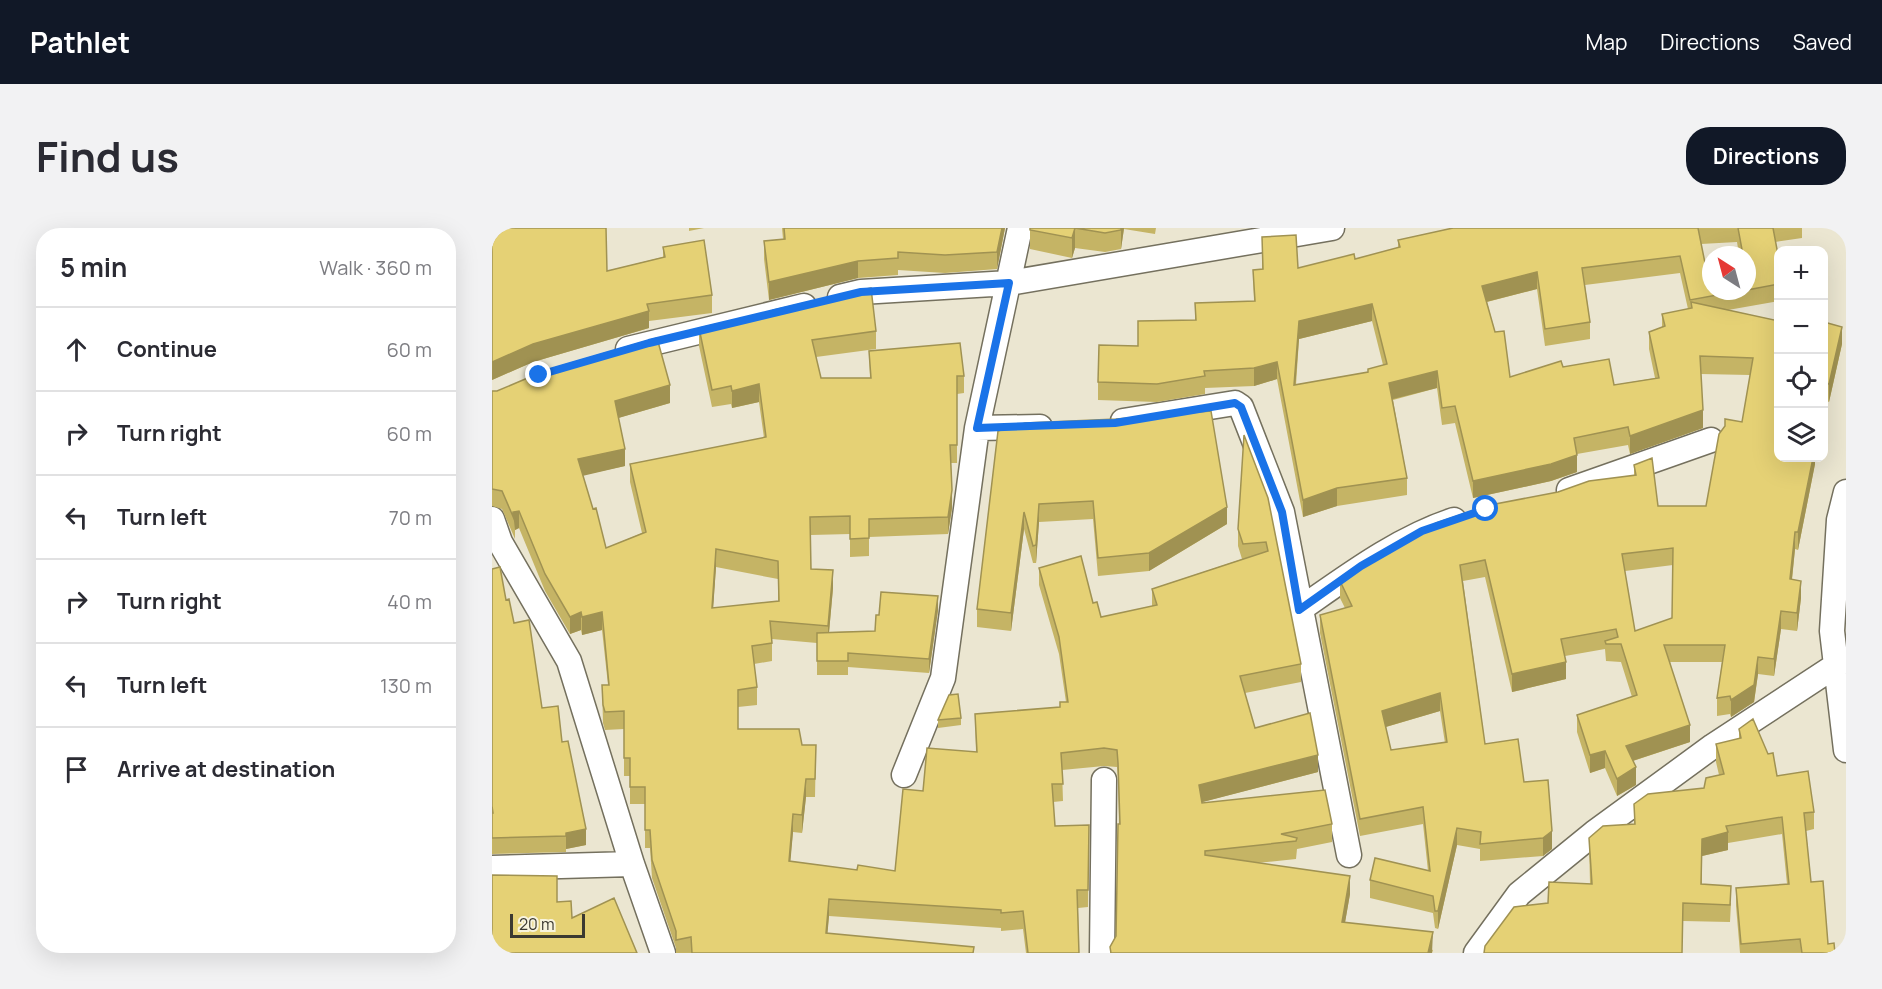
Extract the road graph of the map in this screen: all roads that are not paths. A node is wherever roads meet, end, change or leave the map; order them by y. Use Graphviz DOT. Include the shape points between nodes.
graph roads {
  1 [pos="1020,228"];
  2 [pos="1332,228"];
  3 [pos="1009,283"];
  4 [pos="605,355"];
  5 [pos="1105,423"];
  6 [pos="1064,426"];
  7 [pos="977,428"];
  8 [pos="1711,440"];
  9 [pos="1846,492"];
  10 [pos="1544,498"];
  11 [pos="1475,513"];
  12 [pos="492,519"];
  13 [pos="1299,610"];
  14 [pos="1838,664"];
  15 [pos="1846,750"];
  16 [pos="904,775"];
  17 [pos="1104,780"];
  18 [pos="1349,855"];
  19 [pos="632,864"];
  20 [pos="492,868"];
  21 [pos="663,953"];
  22 [pos="1102,953"];
  23 [pos="1476,953"];
  1 -- 3 [label="street"];
  2 -- 3 [label="street"];
  3 -- 4 [label="street" via="861,292"];
  3 -- 7 [label="street"];
  5 -- 13 [label="street" via="1235,403 1241,407 1282,512"];
  6 -- 7 [label="street"];
  7 -- 16 [label="street" via="943,678"];
  8 -- 10 [label="street"];
  9 -- 14 [label="street" via="1839,520 1832,631"];
  11 -- 13 [label="street" via="1422,531 1361,566"];
  12 -- 19 [label="street" via="500,542 569,662"];
  13 -- 18 [label="street"];
  14 -- 15 [label="street"];
  14 -- 23 [label="street" via="1713,746 1594,833 1519,894"];
  17 -- 22 [label="street"];
  19 -- 20 [label="street"];
  19 -- 21 [label="street"];
}
